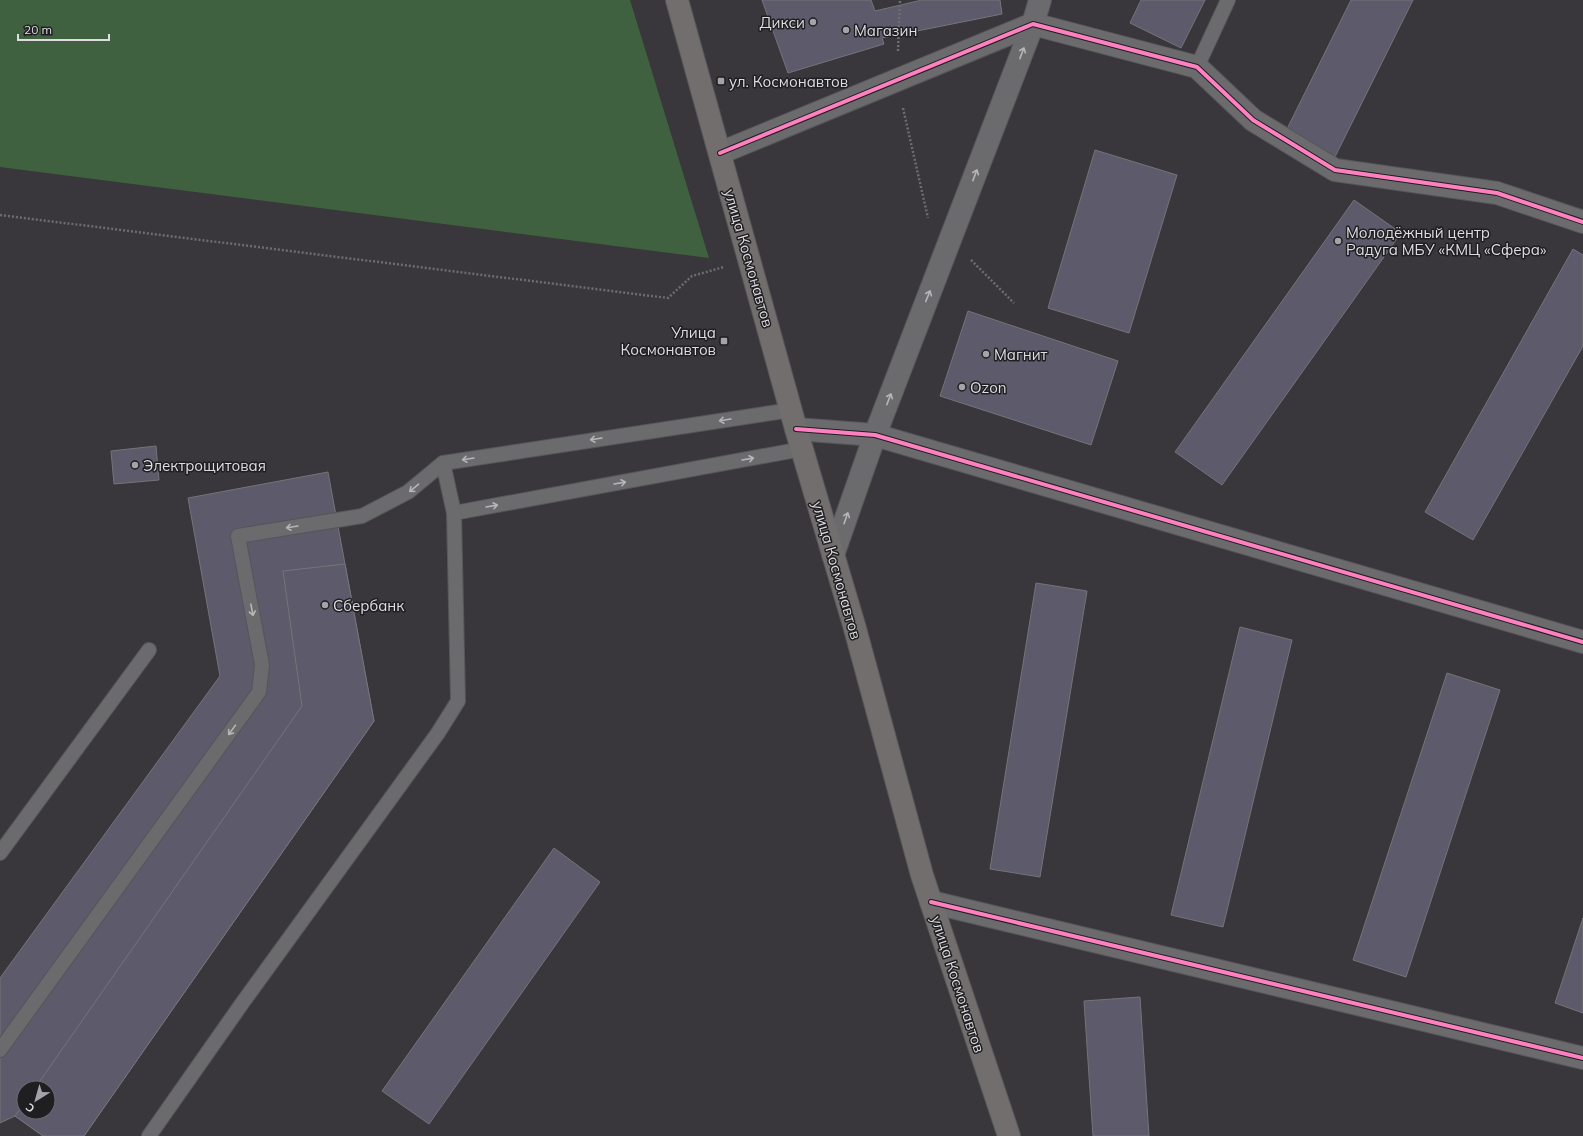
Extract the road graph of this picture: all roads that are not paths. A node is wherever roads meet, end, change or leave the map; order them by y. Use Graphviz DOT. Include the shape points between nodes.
graph roads {
  1 [pos="677,0"];
  2 [pos="1040,0"];
  3 [pos="1228,0"];
  4 [pos="1033,24"];
  5 [pos="1196,67"];
  6 [pos="720,153"];
  7 [pos="1583,222"];
  8 [pos="794,419"];
  9 [pos="875,435"];
  10 [pos="802,449"];
  11 [pos="444,463"];
  12 [pos="454,513"];
  13 [pos="833,555"];
  14 [pos="1583,642"];
  15 [pos="149,650"];
  16 [pos="0,853"];
  17 [pos="931,902"];
  18 [pos="0,1050"];
  19 [pos="1583,1058"];
  20 [pos="150,1136"];
  21 [pos="1009,1136"];
  1 -- 6 [label="main road, улица Космонавтов"];
  2 -- 4 [label="street"];
  3 -- 5 [label="lane"];
  4 -- 5 [label="street"];
  4 -- 6 [label="street"];
  9 -- 4 [label="street, one-way"];
  5 -- 7 [label="street" via="1253,120 1335,170 1497,193"];
  6 -- 8 [label="main road, улица Космонавтов"];
  8 -- 9 [label="street" via="825,432"];
  8 -- 10 [label="main road, улица Космонавтов"];
  8 -- 11 [label="lane, one-way"];
  13 -- 9 [label="street, one-way"];
  9 -- 14 [label="street"];
  12 -- 10 [label="lane, one-way"];
  10 -- 13 [label="main road, улица Космонавтов"];
  11 -- 12 [label="lane"];
  11 -- 18 [label="lane, one-way" via="408,492 362,516 238,536 262,665 259,692"];
  12 -- 20 [label="lane" via="458,701 438,733 243,1002"];
  13 -- 17 [label="main road, улица Космонавтов"];
  15 -- 16 [label="lane"];
  17 -- 19 [label="street"];
  17 -- 21 [label="main road, улица Космонавтов"];
}
